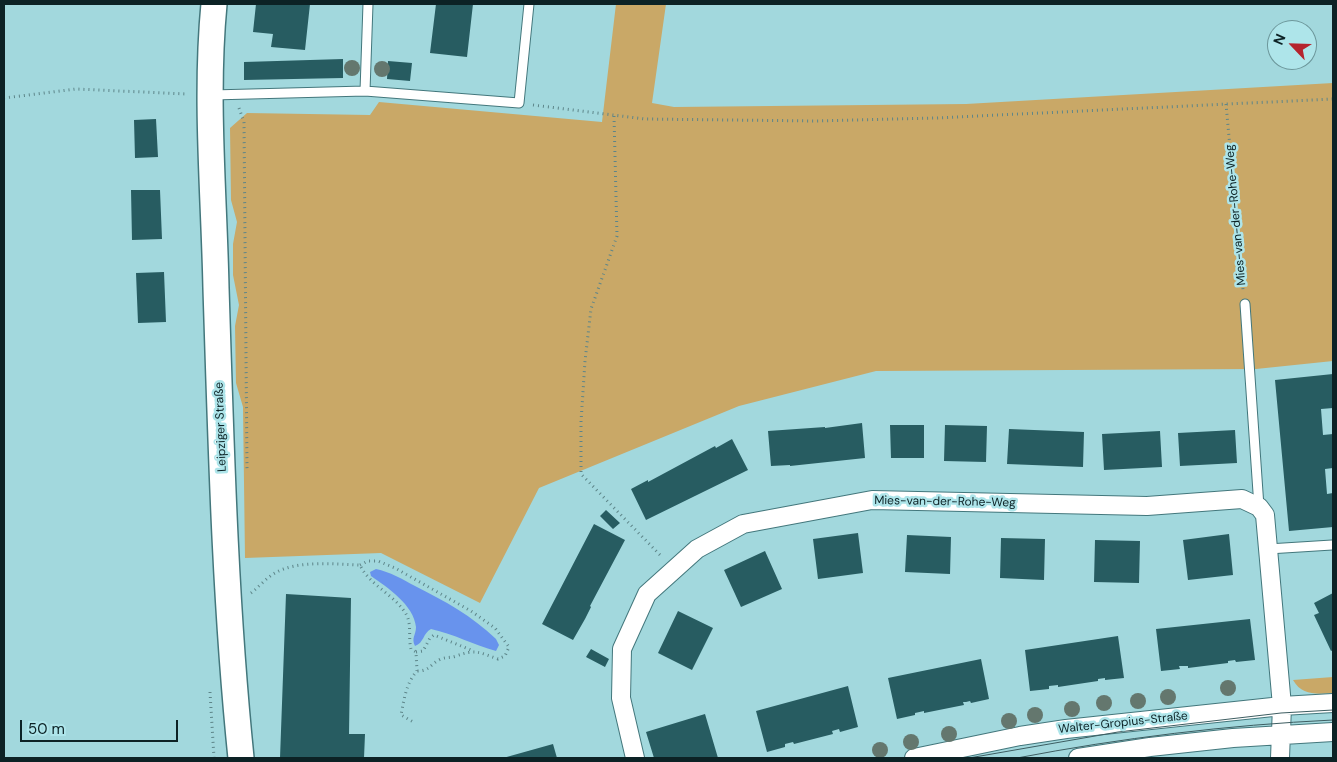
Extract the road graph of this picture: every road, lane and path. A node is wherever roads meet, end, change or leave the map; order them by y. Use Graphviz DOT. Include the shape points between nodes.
graph roads {
  1 [pos="214,4"];
  2 [pos="368,4"];
  3 [pos="529,4"];
  4 [pos="365,91"];
  5 [pos="210,95"];
  6 [pos="4,98"];
  7 [pos="1333,99"];
  8 [pos="519,103"];
  9 [pos="1226,104"];
  10 [pos="614,116"];
  11 [pos="1244,304"];
  12 [pos="1259,507"];
  13 [pos="1332,545"];
  14 [pos="1268,549"];
  15 [pos="360,565"];
  16 [pos="674,570"];
  17 [pos="244,594"];
  18 [pos="474,651"];
  19 [pos="416,652"];
  20 [pos="417,671"];
  21 [pos="1333,703"];
  22 [pos="1282,721"];
  23 [pos="415,724"];
  24 [pos="1333,732"];
  25 [pos="242,758"];
  26 [pos="635,758"];
  27 [pos="914,758"];
  28 [pos="1078,758"];
  29 [pos="1280,758"];
  1 -- 5 [label="main road, Leipziger Straße"];
  2 -- 4 [label="lane"];
  3 -- 8 [label="lane"];
  4 -- 5 [label="lane"];
  4 -- 8 [label="lane"];
  5 -- 6 [label="path" via="76,88"];
  5 -- 25 [label="main road, Leipziger Straße" via="226,558"];
  7 -- 9 [label="path"];
  8 -- 10 [label="path"];
  9 -- 10 [label="path" via="816,121"];
  9 -- 11 [label="path, Mies-van-der-Rohe-Weg"];
  10 -- 16 [label="path" via="617,236 591,309 581,422 581,474"];
  11 -- 12 [label="lane, Mies-van-der-Rohe-Weg"];
  12 -- 14 [label="street, Mies-van-der-Rohe-Weg" via="1265,515"];
  12 -- 16 [label="street, Mies-van-der-Rohe-Weg" via="1242,499 1147,506 872,500 742,524 697,549"];
  13 -- 14 [label="lane"];
  14 -- 22 [label="street, Mies-van-der-Rohe-Weg"];
  15 -- 17 [label="path" via="308,564 285,568"];
  15 -- 18 [label="path" via="378,561 395,568 495,628 509,647 505,656 498,659"];
  15 -- 19 [label="path" via="364,574 407,615 411,650"];
  16 -- 26 [label="street, Mies-van-der-Rohe-Weg" via="647,594 622,649 621,698"];
  18 -- 19 [label="path" via="434,635 423,652"];
  18 -- 20 [label="path" via="444,658 425,671"];
  19 -- 20 [label="path"];
  20 -- 23 [label="path" via="405,693 401,715"];
  21 -- 22 [label="street, Walter-Gropius-Straße"];
  22 -- 24 [label="street, Walter-Gropius-Straße"];
  22 -- 27 [label="street, Walter-Gropius-Straße" via="1066,729"];
  22 -- 28 [label="street, Walter-Gropius-Straße" via="1233,738"];
  22 -- 29 [label="street, Mies-van-der-Rohe-Weg"];
}
